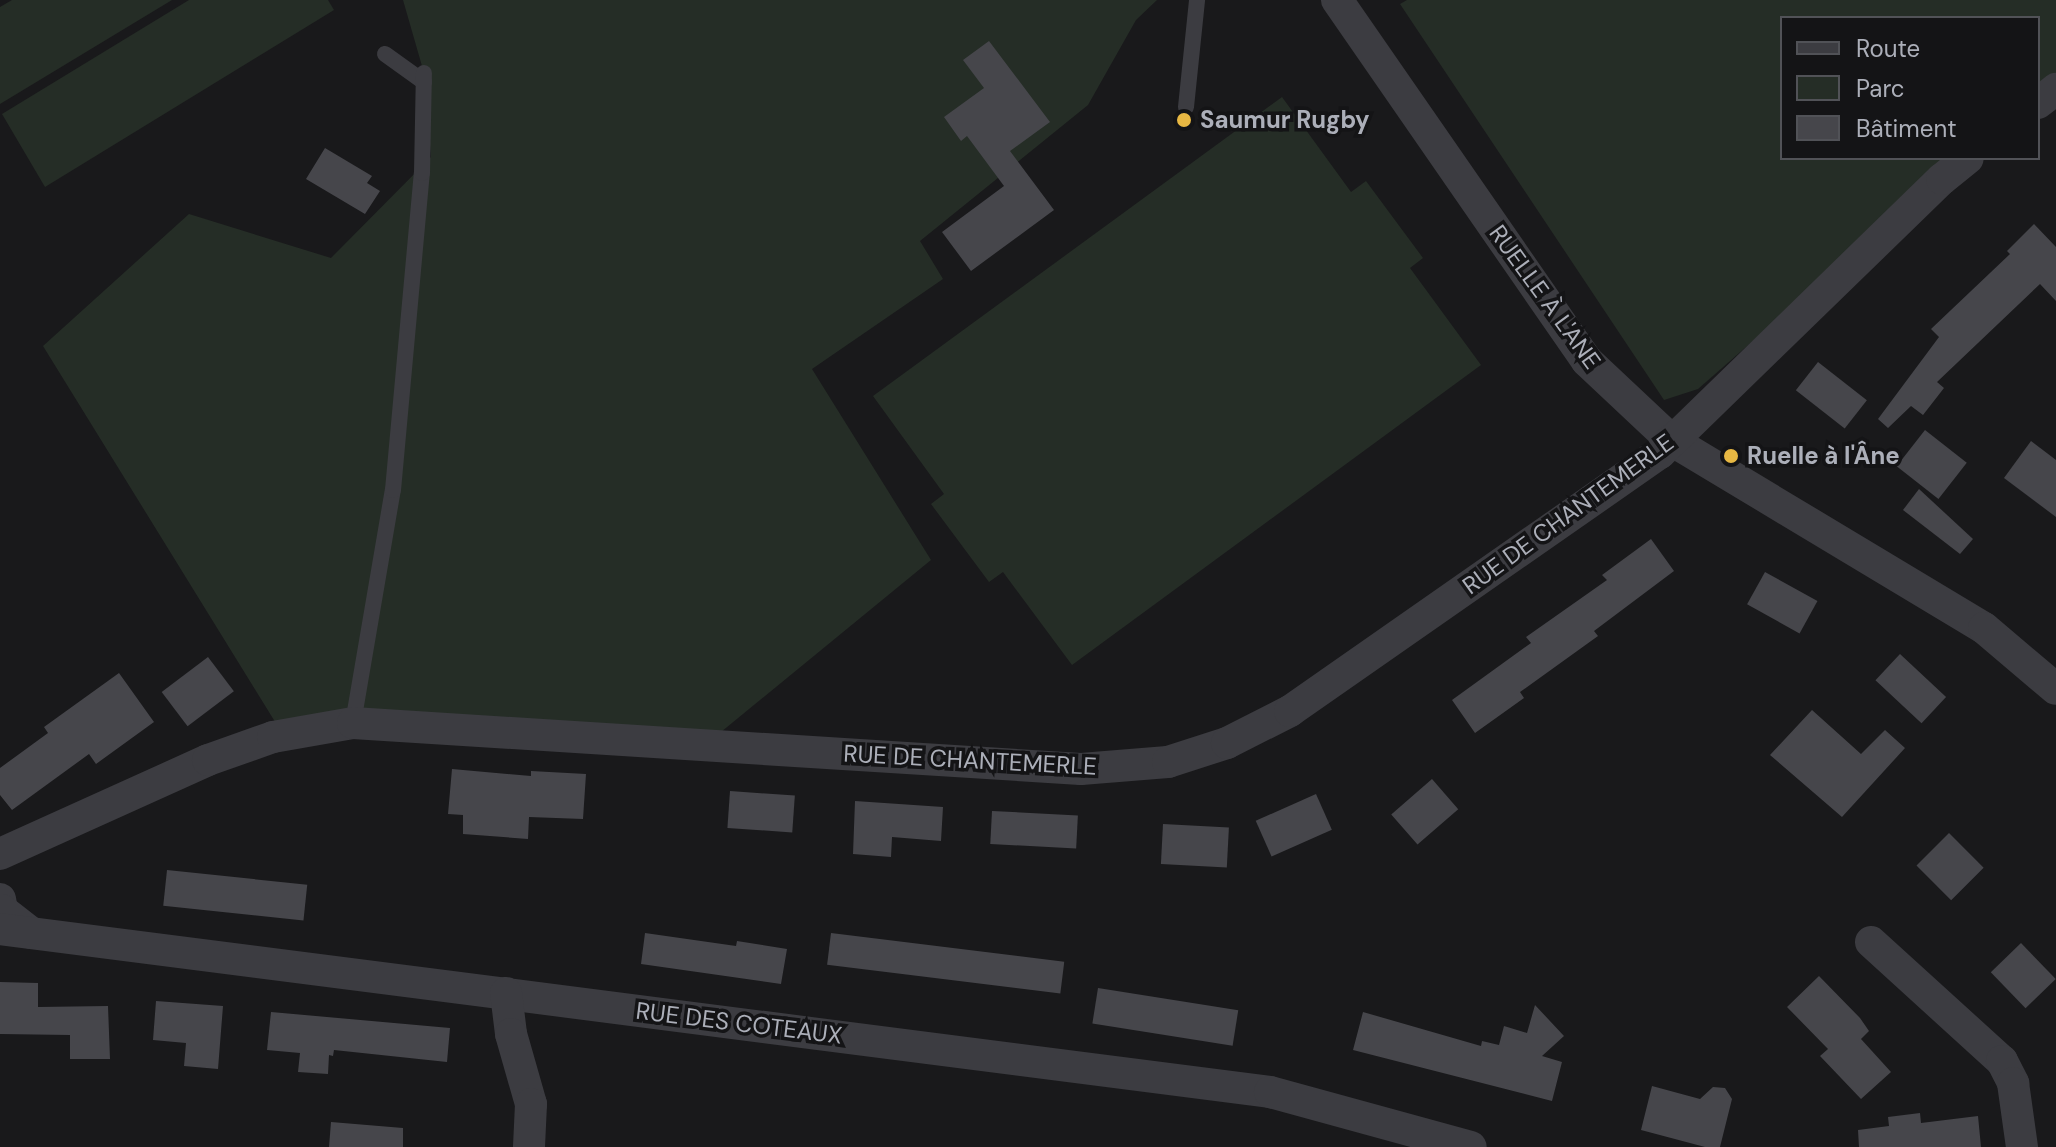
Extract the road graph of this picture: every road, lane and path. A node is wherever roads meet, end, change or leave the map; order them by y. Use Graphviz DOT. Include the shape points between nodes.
graph roads {
  1 [pos="1197,0"];
  2 [pos="1337,0"];
  3 [pos="385,54"];
  4 [pos="2056,89"];
  5 [pos="2040,101"];
  6 [pos="1186,107"];
  7 [pos="1966,160"];
  8 [pos="1671,440"];
  9 [pos="2056,689"];
  10 [pos="353,723"];
  11 [pos="13,848"];
  12 [pos="0,869"];
  13 [pos="0,882"];
  14 [pos="0,899"];
  15 [pos="16,931"];
  16 [pos="1871,942"];
  17 [pos="506,993"];
  18 [pos="529,1147"];
  19 [pos="1471,1147"];
  20 [pos="2022,1147"];
  1 -- 6 [label="lane"];
  2 -- 8 [label="street, RUELLE À L'ANE" via="1587,361"];
  3 -- 10 [label="lane" via="424,77 422,173 393,490"];
  4 -- 5 [label="street"];
  7 -- 8 [label="street, RUE DE CHANTEMERLE"];
  8 -- 9 [label="street, RUELLE À L'ANE" via="1984,628"];
  8 -- 10 [label="street, RUE DE CHANTEMERLE" via="1660,453 1290,711 1227,743 1168,762 1081,769"];
  10 -- 11 [label="street, RUE DE CHANTEMERLE" via="273,737 208,760"];
  11 -- 12 [label="street, RUE DE CHANTEMERLE"];
  11 -- 13 [label="street"];
  14 -- 15 [label="street"];
  15 -- 17 [label="street, RUE DES COTEAUX"];
  16 -- 20 [label="street" via="2002,1061 2013,1083"];
  17 -- 18 [label="street" via="511,1034 531,1104"];
  17 -- 19 [label="street, RUE DES COTEAUX" via="1270,1092"];
}
